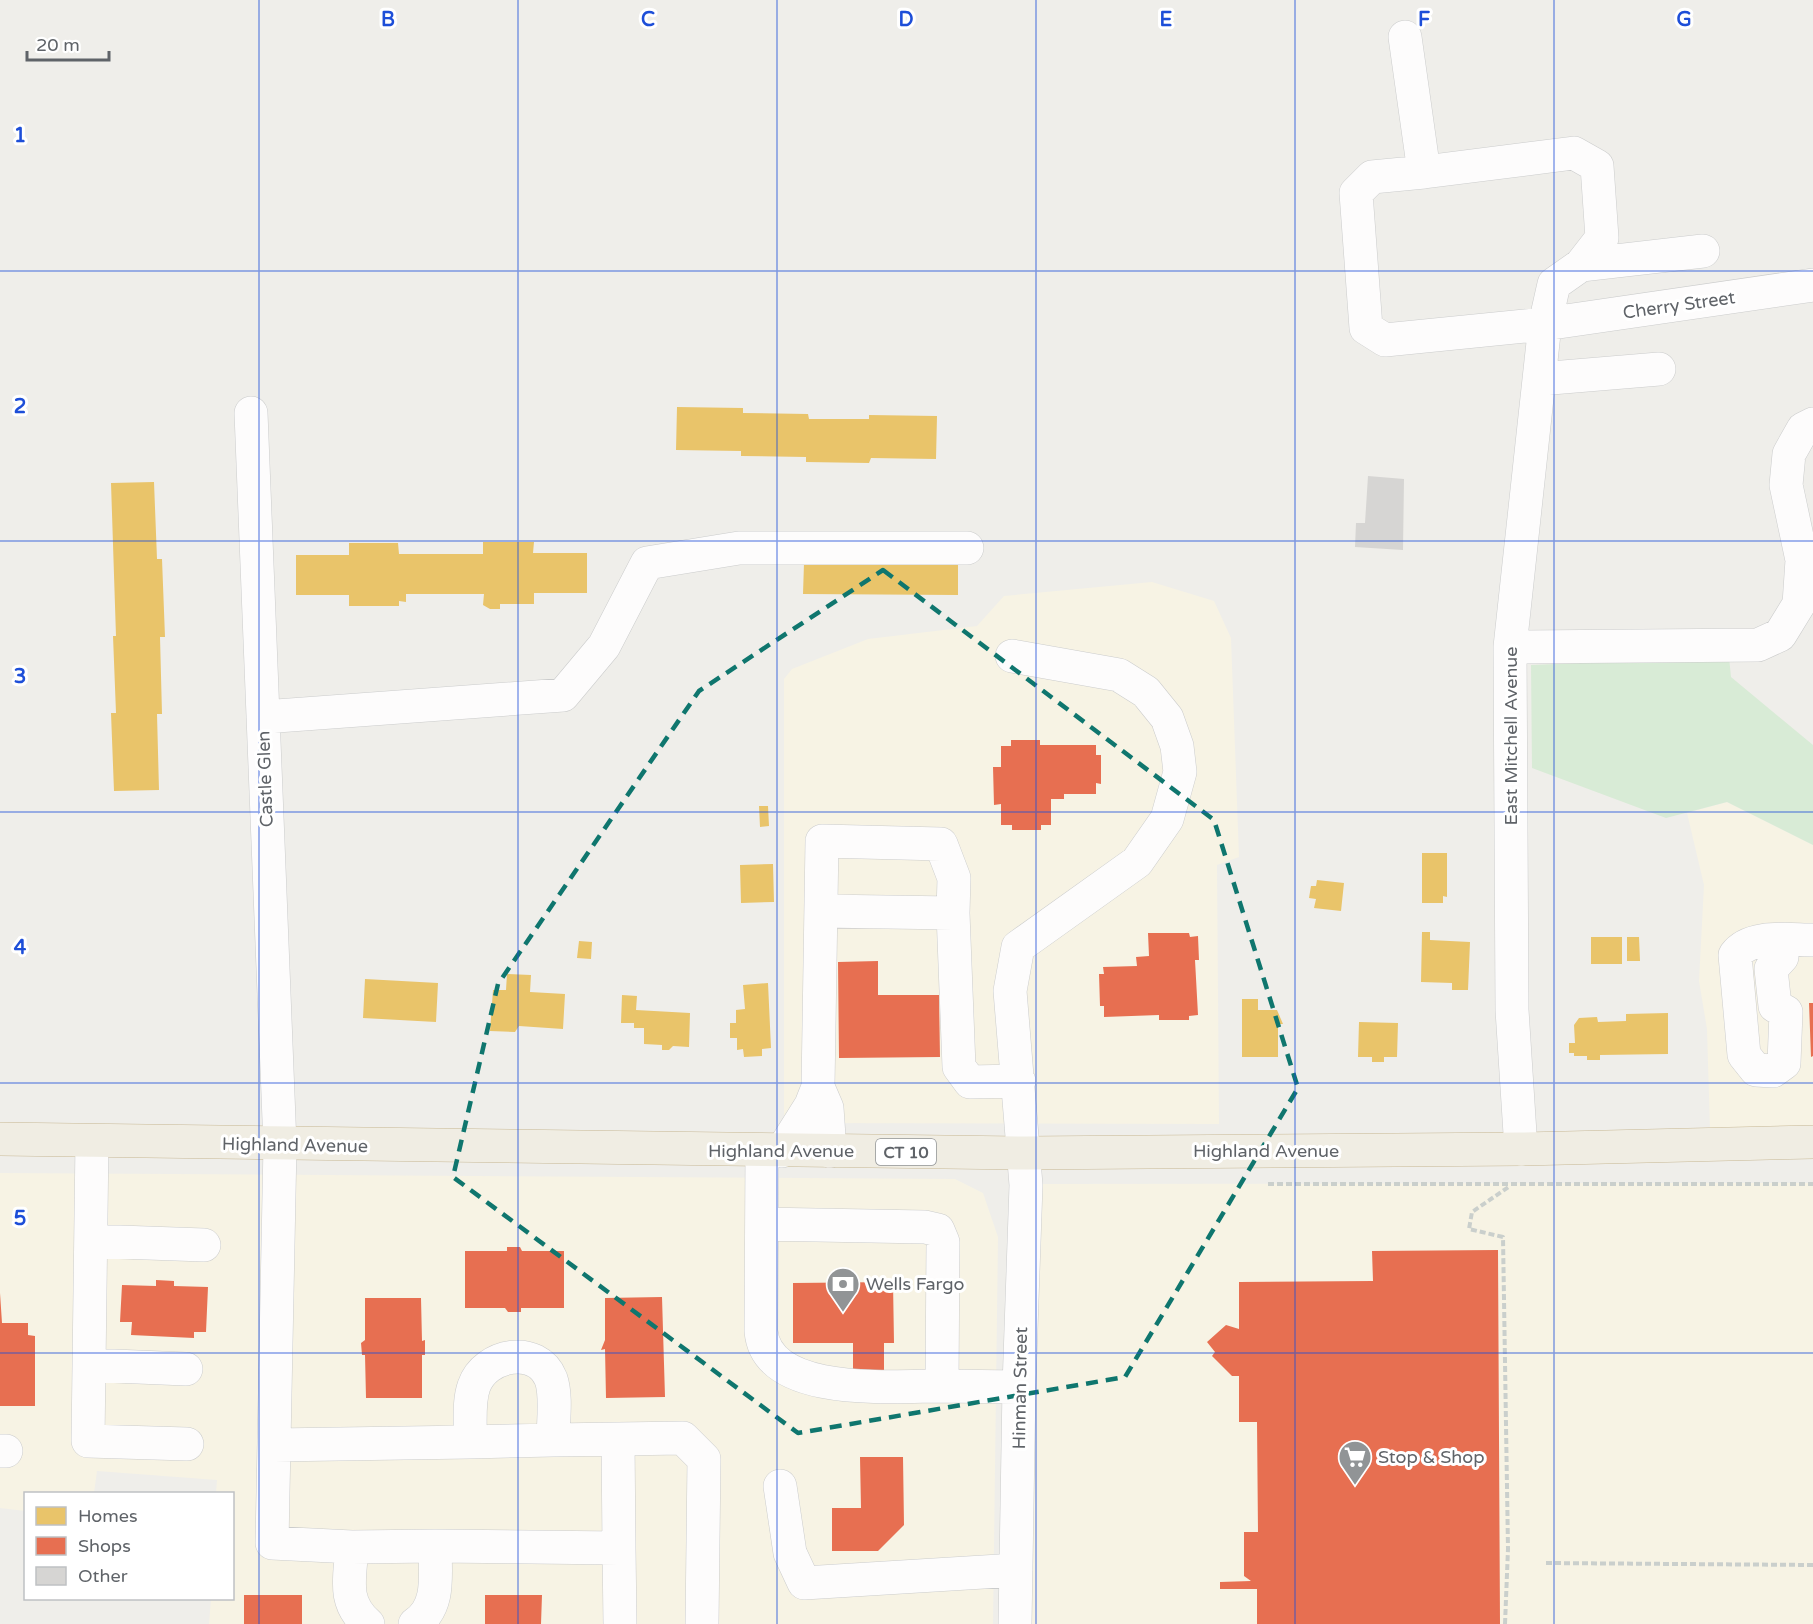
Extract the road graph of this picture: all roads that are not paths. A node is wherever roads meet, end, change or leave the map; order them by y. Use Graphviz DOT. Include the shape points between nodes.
graph roads {
  1 [pos="1405,37"];
  2 [pos="1424,172"];
  3 [pos="1703,251"];
  4 [pos="1581,265"];
  5 [pos="1813,285"];
  6 [pos="1545,324"];
  7 [pos="1659,369"];
  8 [pos="1539,379"];
  9 [pos="251,413"];
  10 [pos="1813,424"];
  11 [pos="967,548"];
  12 [pos="1807,561"];
  13 [pos="1510,647"];
  14 [pos="1012,656"];
  15 [pos="263,717"];
  16 [pos="820,911"];
  17 [pos="953,913"];
  18 [pos="1792,946"];
  19 [pos="1019,1081"];
  20 [pos="818,1087"];
  21 [pos="0,1139"];
  22 [pos="92,1141"];
  23 [pos="1813,1142"];
  24 [pos="280,1145"];
  25 [pos="1521,1149"];
  26 [pos="772,1151"];
  27 [pos="830,1151"];
  28 [pos="1025,1153"];
  29 [pos="762,1224"];
  30 [pos="91,1242"];
  31 [pos="204,1245"];
  32 [pos="90,1365"];
  33 [pos="186,1370"];
  34 [pos="942,1386"];
  35 [pos="1019,1387"];
  36 [pos="618,1439"];
  37 [pos="553,1440"];
  38 [pos="470,1442"];
  39 [pos="187,1444"];
  40 [pos="274,1445"];
  41 [pos="780,1486"];
  42 [pos="435,1546"];
  43 [pos="352,1547"];
  44 [pos="619,1548"];
  45 [pos="1016,1570"];
  46 [pos="368,1624"];
  47 [pos="415,1624"];
  48 [pos="620,1624"];
  49 [pos="702,1624"];
  50 [pos="1015,1624"];
  1 -- 2 [label="street"];
  2 -- 4 [label="street" via="1574,153 1597,166 1602,238"];
  2 -- 6 [label="street, Cherry Street" via="1372,177 1356,193 1366,328 1384,340"];
  3 -- 4 [label="street"];
  4 -- 6 [label="street, East Mitchell Avenue" via="1554,284"];
  5 -- 6 [label="street, Cherry Street"];
  6 -- 8 [label="street, East Mitchell Avenue"];
  7 -- 8 [label="street"];
  8 -- 13 [label="street, East Mitchell Avenue"];
  9 -- 15 [label="street, Castle Glen"];
  10 -- 12 [label="street" via="1803,429 1789,454 1786,485"];
  11 -- 15 [label="street" via="739,548 647,563 604,646 563,695"];
  12 -- 13 [label="street" via="1799,604 1780,635 1758,645"];
  13 -- 25 [label="street, East Mitchell Avenue" via="1512,1010"];
  14 -- 19 [label="street, Hinman Street" via="1119,675 1146,692 1167,718 1178,746 1180,772 1167,819 1137,862 1018,947 1010,991"];
  15 -- 24 [label="street, Castle Glen"];
  16 -- 17 [label="street"];
  16 -- 17 [label="street" via="822,841 941,844 954,878"];
  16 -- 20 [label="street"];
  17 -- 19 [label="street" via="959,1067 970,1082"];
  18 -- 18 [label="street" via="1754,942 1741,946 1735,955 1744,1055 1756,1070 1773,1071 1784,1063 1785,1012 1796,1004"];
  19 -- 28 [label="street, Hinman Street"];
  20 -- 26 [label="street" via="804,1118"];
  20 -- 27 [label="street" via="827,1108"];
  21 -- 22 [label="highway, Highland Avenue / CT 10"];
  22 -- 24 [label="highway, Highland Avenue / CT 10"];
  22 -- 30 [label="street"];
  23 -- 25 [label="highway, Highland Avenue / CT 10"];
  24 -- 26 [label="highway, Highland Avenue / CT 10"];
  24 -- 40 [label="street, Castle Glen"];
  25 -- 28 [label="highway, Highland Avenue / CT 10"];
  26 -- 27 [label="highway, Highland Avenue / CT 10"];
  26 -- 29 [label="street"];
  27 -- 28 [label="highway, Highland Avenue / CT 10"];
  28 -- 35 [label="street, Hinman Street"];
  29 -- 34 [label="street" via="761,1330 762,1343 771,1357 787,1371 848,1386"];
  29 -- 34 [label="street" via="938,1230 943,1242"];
  30 -- 31 [label="street"];
  30 -- 32 [label="street"];
  32 -- 33 [label="street"];
  32 -- 39 [label="street" via="88,1441"];
  34 -- 35 [label="street"];
  35 -- 45 [label="street, Hinman Street"];
  36 -- 37 [label="street"];
  36 -- 44 [label="street"];
  36 -- 49 [label="street" via="683,1438 704,1459"];
  37 -- 38 [label="street"];
  37 -- 38 [label="street" via="550,1378 536,1362 515,1357 495,1361 473,1387"];
  38 -- 40 [label="street"];
  40 -- 43 [label="street, Castle Glen" via="272,1544"];
  41 -- 45 [label="street" via="790,1553 804,1583"];
  42 -- 43 [label="street"];
  42 -- 44 [label="street"];
  42 -- 47 [label="street" via="435,1597 426,1617"];
  43 -- 46 [label="street" via="349,1595 356,1613"];
  44 -- 48 [label="street"];
  45 -- 50 [label="street, Hinman Street"];
}
